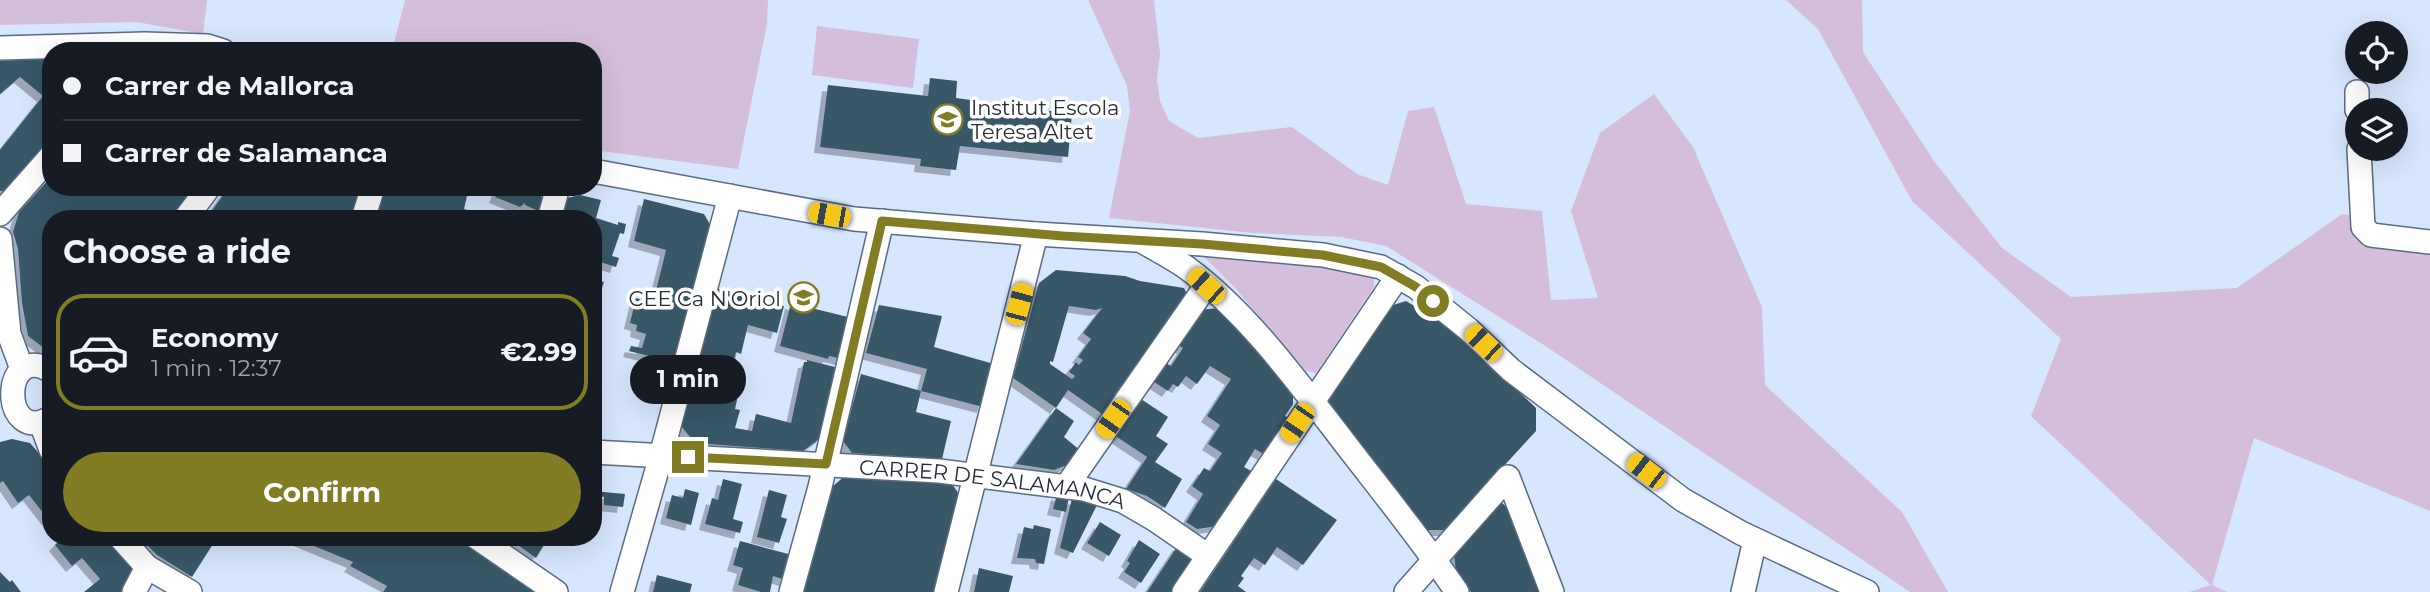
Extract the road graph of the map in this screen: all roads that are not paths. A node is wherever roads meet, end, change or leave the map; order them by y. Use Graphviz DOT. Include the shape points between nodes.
graph roads {
  1 [pos="0,48"];
  2 [pos="42,48"];
  3 [pos="2360,161"];
  4 [pos="42,166"];
  5 [pos="602,173"];
  6 [pos="730,196"];
  7 [pos="0,214"];
  8 [pos="882,221"];
  9 [pos="1036,234"];
  10 [pos="0,239"];
  11 [pos="1143,241"];
  12 [pos="2430,242"];
  13 [pos="1398,276"];
  14 [pos="1206,286"];
  15 [pos="6,327"];
  16 [pos="42,367"];
  17 [pos="18,374"];
  18 [pos="1312,401"];
  19 [pos="7,420"];
  20 [pos="42,420"];
  21 [pos="602,453"];
  22 [pos="661,456"];
  23 [pos="826,464"];
  24 [pos="974,475"];
  25 [pos="1066,486"];
  26 [pos="1755,540"];
  27 [pos="128,546"];
  28 [pos="489,546"];
  29 [pos="1208,556"];
  30 [pos="1435,560"];
  31 [pos="147,567"];
  32 [pos="134,592"];
  33 [pos="190,592"];
  34 [pos="556,592"];
  35 [pos="622,592"];
  36 [pos="791,592"];
  37 [pos="946,592"];
  38 [pos="1184,592"];
  39 [pos="1406,592"];
  40 [pos="1457,592"];
  41 [pos="1552,592"];
  42 [pos="1743,592"];
  43 [pos="1867,592"];
  1 -- 2 [label="street"];
  3 -- 12 [label="street" via="2363,227 2371,235"];
  4 -- 7 [label="street"];
  5 -- 6 [label="street"];
  6 -- 8 [label="street"];
  6 -- 22 [label="street"];
  8 -- 9 [label="street"];
  8 -- 23 [label="street"];
  9 -- 11 [label="street"];
  9 -- 24 [label="street"];
  10 -- 15 [label="street"];
  11 -- 13 [label="street" via="1323,255 1371,264"];
  11 -- 14 [label="street" via="1187,268"];
  13 -- 18 [label="street"];
  13 -- 26 [label="street" via="1468,329 1511,370 1683,499"];
  14 -- 18 [label="street" via="1259,337"];
  14 -- 25 [label="street"];
  15 -- 17 [label="street"];
  16 -- 17 [label="street"];
  17 -- 19 [label="street" via="8,389"];
  18 -- 29 [label="street"];
  18 -- 30 [label="street"];
  19 -- 20 [label="street"];
  21 -- 22 [label="street, CARRER DE SALAMANCA"];
  22 -- 23 [label="street, CARRER DE SALAMANCA"];
  22 -- 35 [label="street"];
  23 -- 24 [label="street, CARRER DE SALAMANCA"];
  23 -- 36 [label="street"];
  24 -- 25 [label="street, CARRER DE SALAMANCA"];
  24 -- 37 [label="street"];
  25 -- 29 [label="street, CARRER DE SALAMANCA" via="1123,500"];
  26 -- 42 [label="street"];
  26 -- 43 [label="street"];
  27 -- 31 [label="street"];
  28 -- 34 [label="street"];
  29 -- 38 [label="street"];
  30 -- 39 [label="street"];
  30 -- 40 [label="street"];
  30 -- 41 [label="street" via="1508,477"];
  31 -- 32 [label="street"];
  31 -- 33 [label="street"];
}
